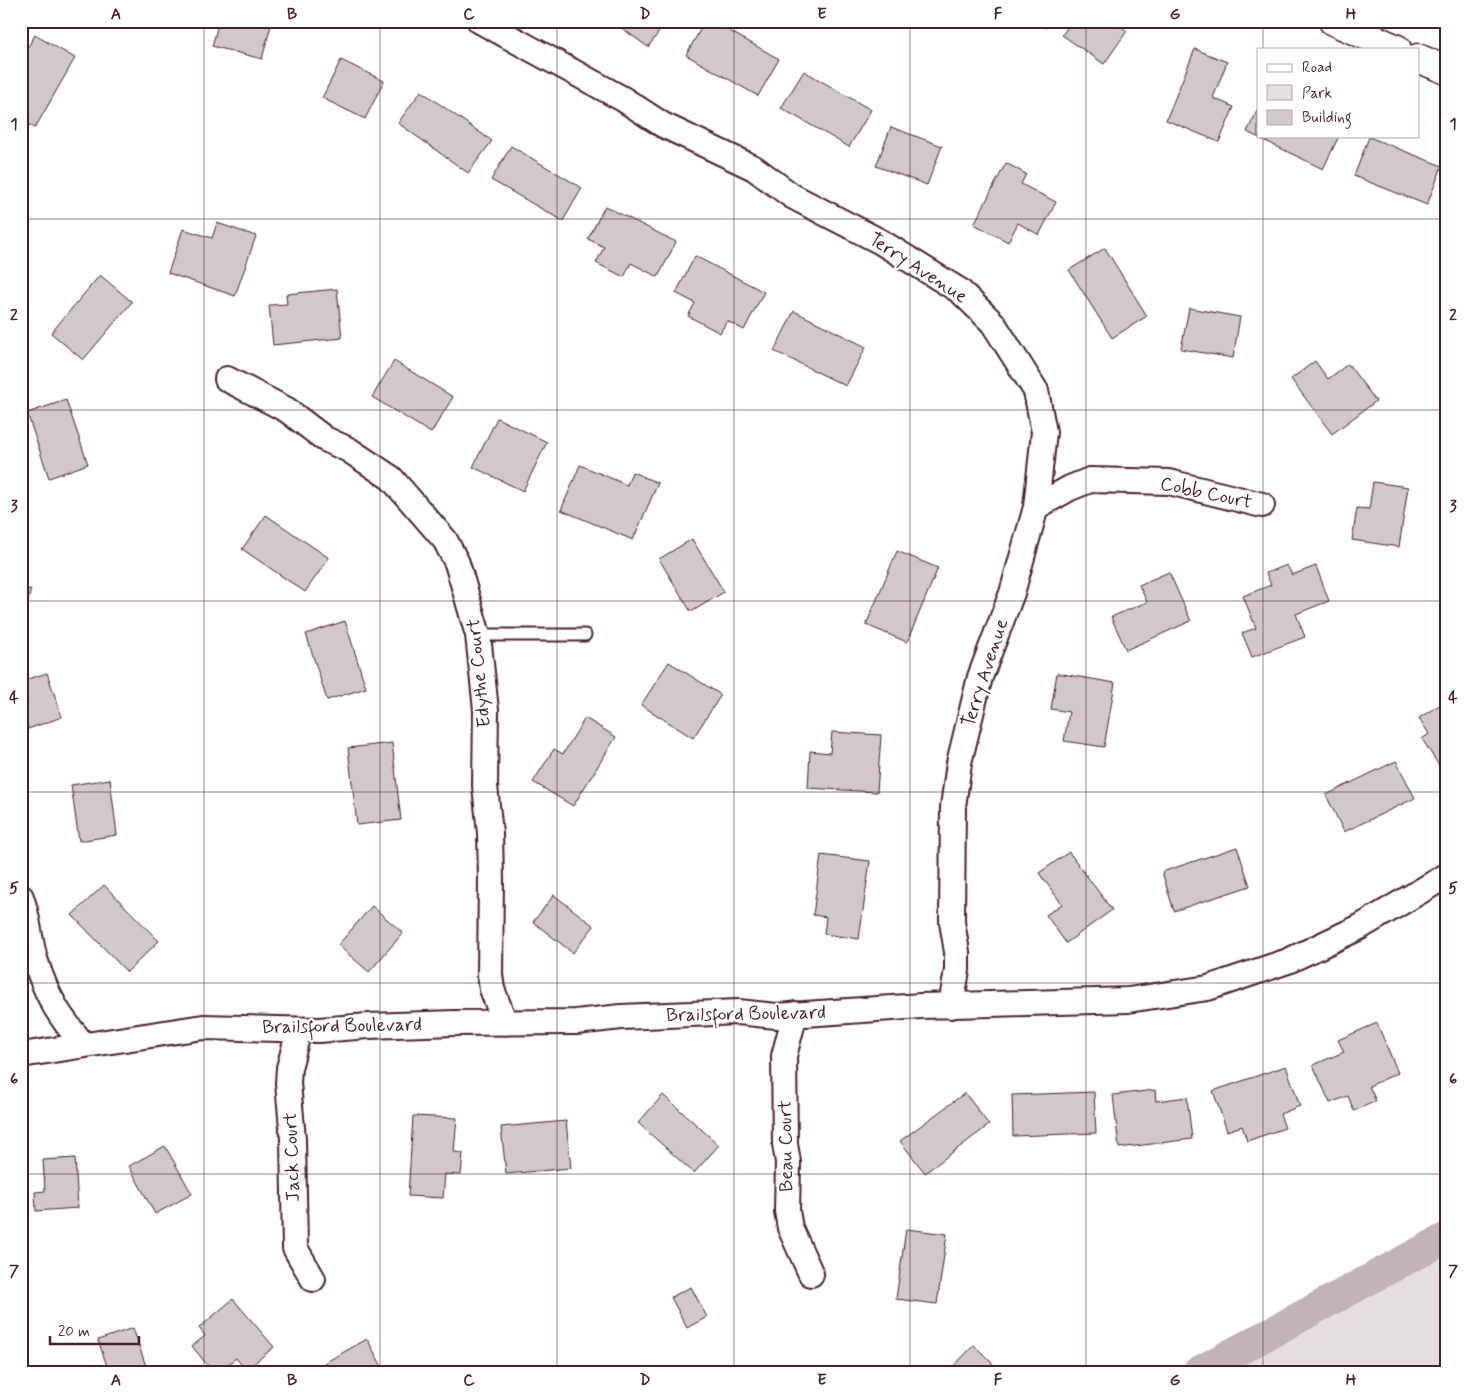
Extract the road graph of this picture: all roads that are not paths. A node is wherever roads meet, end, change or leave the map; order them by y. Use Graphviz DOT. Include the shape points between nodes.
graph roads {
  1 [pos="480,21"];
  2 [pos="1333,21"];
  3 [pos="1394,48"];
  4 [pos="1420,59"];
  5 [pos="1446,70"];
  6 [pos="227,379"];
  7 [pos="1262,504"];
  8 [pos="1036,506"];
  9 [pos="478,635"];
  10 [pos="585,635"];
  11 [pos="1446,876"];
  12 [pos="21,897"];
  13 [pos="951,1006"];
  14 [pos="795,1014"];
  15 [pos="505,1023"];
  16 [pos="299,1030"];
  17 [pos="84,1045"];
  18 [pos="21,1055"];
  19 [pos="811,1274"];
  20 [pos="313,1280"];
  1 -- 8 [label="street, Terry Avenue" via="623,98 663,125 754,168 792,196 881,242 960,292 993,323 1036,391 1044,432"];
  2 -- 3 [label="main road"];
  4 -- 5 [label="main road"];
  6 -- 9 [label="street, Edythe Court" via="287,410 325,439 349,450 391,478 445,540 465,586"];
  7 -- 8 [label="street, Cobb Court" via="1169,482 1090,480"];
  8 -- 13 [label="street, Terry Avenue" via="1012,593 980,677 959,763 953,807 952,922 957,970"];
  9 -- 10 [label="lane"];
  9 -- 15 [label="street, Edythe Court" via="486,710 490,975"];
  11 -- 13 [label="street, Brailsford Boulevard" via="1360,928 1288,961 1208,988 1128,1000"];
  12 -- 17 [label="street" via="35,961 53,1006"];
  13 -- 14 [label="street, Brailsford Boulevard"];
  14 -- 15 [label="street, Brailsford Boulevard" via="776,1016 738,1012"];
  14 -- 19 [label="street, Beau Court" via="784,1056 787,1212 793,1237"];
  15 -- 16 [label="street, Brailsford Boulevard" via="454,1022"];
  16 -- 17 [label="street, Brailsford Boulevard" via="203,1027"];
  16 -- 20 [label="street, Jack Court" via="288,1083 293,1139 295,1248"];
  17 -- 18 [label="street, Brailsford Boulevard"];
}
